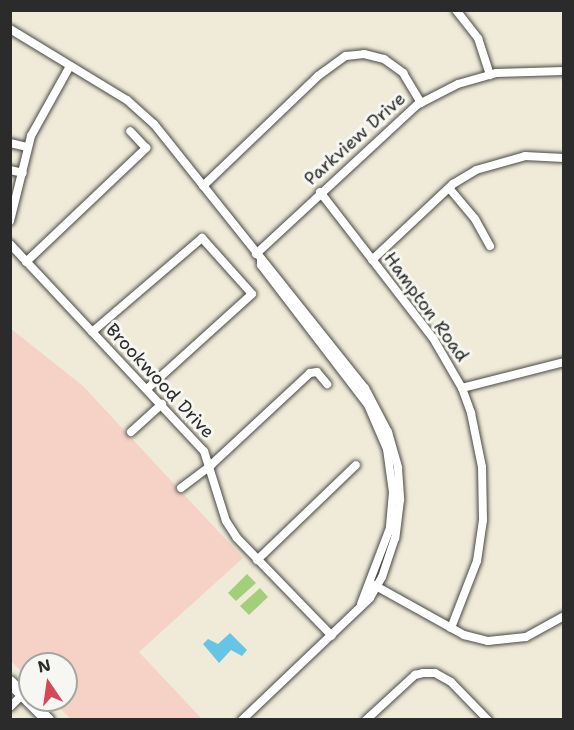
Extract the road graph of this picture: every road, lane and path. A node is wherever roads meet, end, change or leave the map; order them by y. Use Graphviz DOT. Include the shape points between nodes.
graph roads {
  1 [pos="456,10"];
  2 [pos="10,29"];
  3 [pos="70,66"];
  4 [pos="564,71"];
  5 [pos="490,75"];
  6 [pos="421,103"];
  7 [pos="130,131"];
  8 [pos="10,143"];
  9 [pos="28,147"];
  10 [pos="564,158"];
  11 [pos="10,170"];
  12 [pos="23,173"];
  13 [pos="203,186"];
  14 [pos="449,188"];
  15 [pos="320,192"];
  16 [pos="10,221"];
  17 [pos="490,246"];
  18 [pos="11,248"];
  19 [pos="259,257"];
  20 [pos="372,260"];
  21 [pos="26,262"];
  22 [pos="92,332"];
  23 [pos="564,362"];
  24 [pos="327,384"];
  25 [pos="462,388"];
  26 [pos="147,389"];
  27 [pos="162,404"];
  28 [pos="131,432"];
  29 [pos="211,465"];
  30 [pos="356,465"];
  31 [pos="181,488"];
  32 [pos="257,560"];
  33 [pos="373,584"];
  34 [pos="564,616"];
  35 [pos="451,628"];
  36 [pos="332,636"];
  37 [pos="242,720"];
  38 [pos="366,720"];
  39 [pos="488,720"];
  1 -- 5 [label="street" via="478,38"];
  2 -- 3 [label="street"];
  3 -- 9 [label="street" via="36,124"];
  3 -- 13 [label="street" via="142,112"];
  4 -- 5 [label="street, Parkview Drive"];
  5 -- 6 [label="street, Parkview Drive"];
  6 -- 13 [label="street" via="403,73 384,59 364,54 346,56 318,76"];
  6 -- 15 [label="street, Parkview Drive"];
  7 -- 21 [label="street" via="146,148"];
  8 -- 9 [label="street"];
  9 -- 12 [label="street"];
  10 -- 14 [label="street" via="512,158 476,170"];
  11 -- 12 [label="street"];
  12 -- 16 [label="street"];
  13 -- 19 [label="street"];
  14 -- 17 [label="street" via="475,219"];
  14 -- 20 [label="street"];
  15 -- 19 [label="street, Parkview Drive"];
  15 -- 20 [label="street, Hampton Road"];
  18 -- 21 [label="street, Brookwood Drive"];
  19 -- 33 [label="street" via="365,388 388,432 398,468 398,518 391,552"];
  20 -- 25 [label="street, Hampton Road" via="433,338"];
  21 -- 22 [label="street, Brookwood Drive"];
  22 -- 26 [label="street, Brookwood Drive"];
  22 -- 26 [label="street" via="202,238 252,294"];
  23 -- 25 [label="street"];
  24 -- 29 [label="street" via="317,372 310,372"];
  25 -- 35 [label="street, Hampton Road" via="480,449 484,505 477,561"];
  26 -- 27 [label="street, Brookwood Drive"];
  27 -- 28 [label="street"];
  27 -- 29 [label="street, Brookwood Drive" via="204,451"];
  29 -- 31 [label="street"];
  29 -- 32 [label="street, Brookwood Drive" via="226,521"];
  30 -- 32 [label="street"];
  32 -- 36 [label="street, Brookwood Drive"];
  33 -- 35 [label="street"];
  33 -- 36 [label="street"];
  34 -- 35 [label="street" via="537,634 514,641 488,641"];
  36 -- 37 [label="street"];
  38 -- 39 [label="street" via="406,682 423,673 435,673 451,682"];
}
